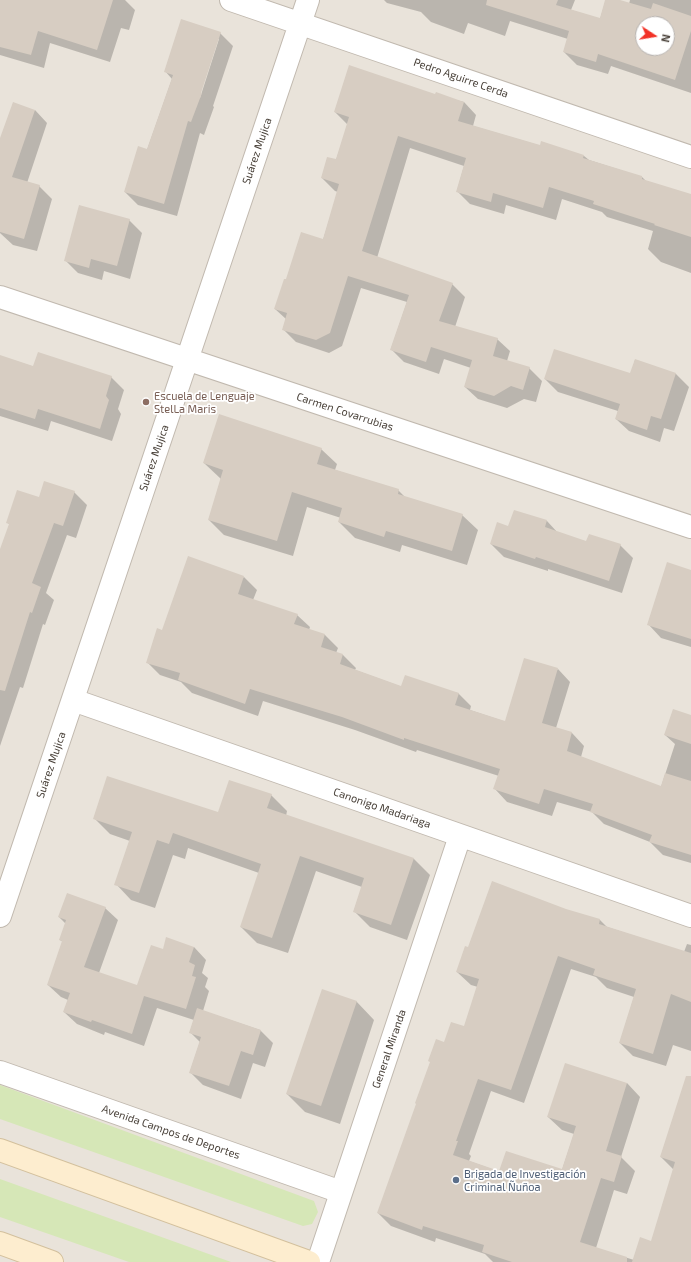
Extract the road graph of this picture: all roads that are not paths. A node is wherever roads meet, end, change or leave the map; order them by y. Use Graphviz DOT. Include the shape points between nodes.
graph roads {
  1 [pos="231,0"];
  2 [pos="308,0"];
  3 [pos="300,24"];
  4 [pos="691,157"];
  5 [pos="0,297"];
  6 [pos="187,360"];
  7 [pos="691,527"];
  8 [pos="72,700"];
  9 [pos="460,836"];
  10 [pos="0,916"];
  11 [pos="691,916"];
  12 [pos="0,1072"];
  13 [pos="0,1150"];
  14 [pos="341,1192"];
  15 [pos="0,1243"];
  16 [pos="52,1262"];
  17 [pos="309,1262"];
  18 [pos="318,1262"];
  1 -- 3 [label="street, Pedro Aguirre Cerda"];
  2 -- 3 [label="street, Suárez Mujica"];
  3 -- 4 [label="street, Pedro Aguirre Cerda"];
  3 -- 6 [label="street, Suárez Mujica"];
  5 -- 6 [label="street, Carmen Covarrubias"];
  6 -- 7 [label="street, Carmen Covarrubias"];
  6 -- 8 [label="street, Suárez Mujica"];
  8 -- 9 [label="street, Canonigo Madariaga"];
  8 -- 10 [label="street, Suárez Mujica"];
  9 -- 11 [label="street, Canonigo Madariaga"];
  9 -- 14 [label="street, General Miranda"];
  12 -- 14 [label="street, Avenida Campos de Deportes"];
  13 -- 17 [label="main road"];
  14 -- 18 [label="street, General Miranda"];
  15 -- 16 [label="main road"];
}
